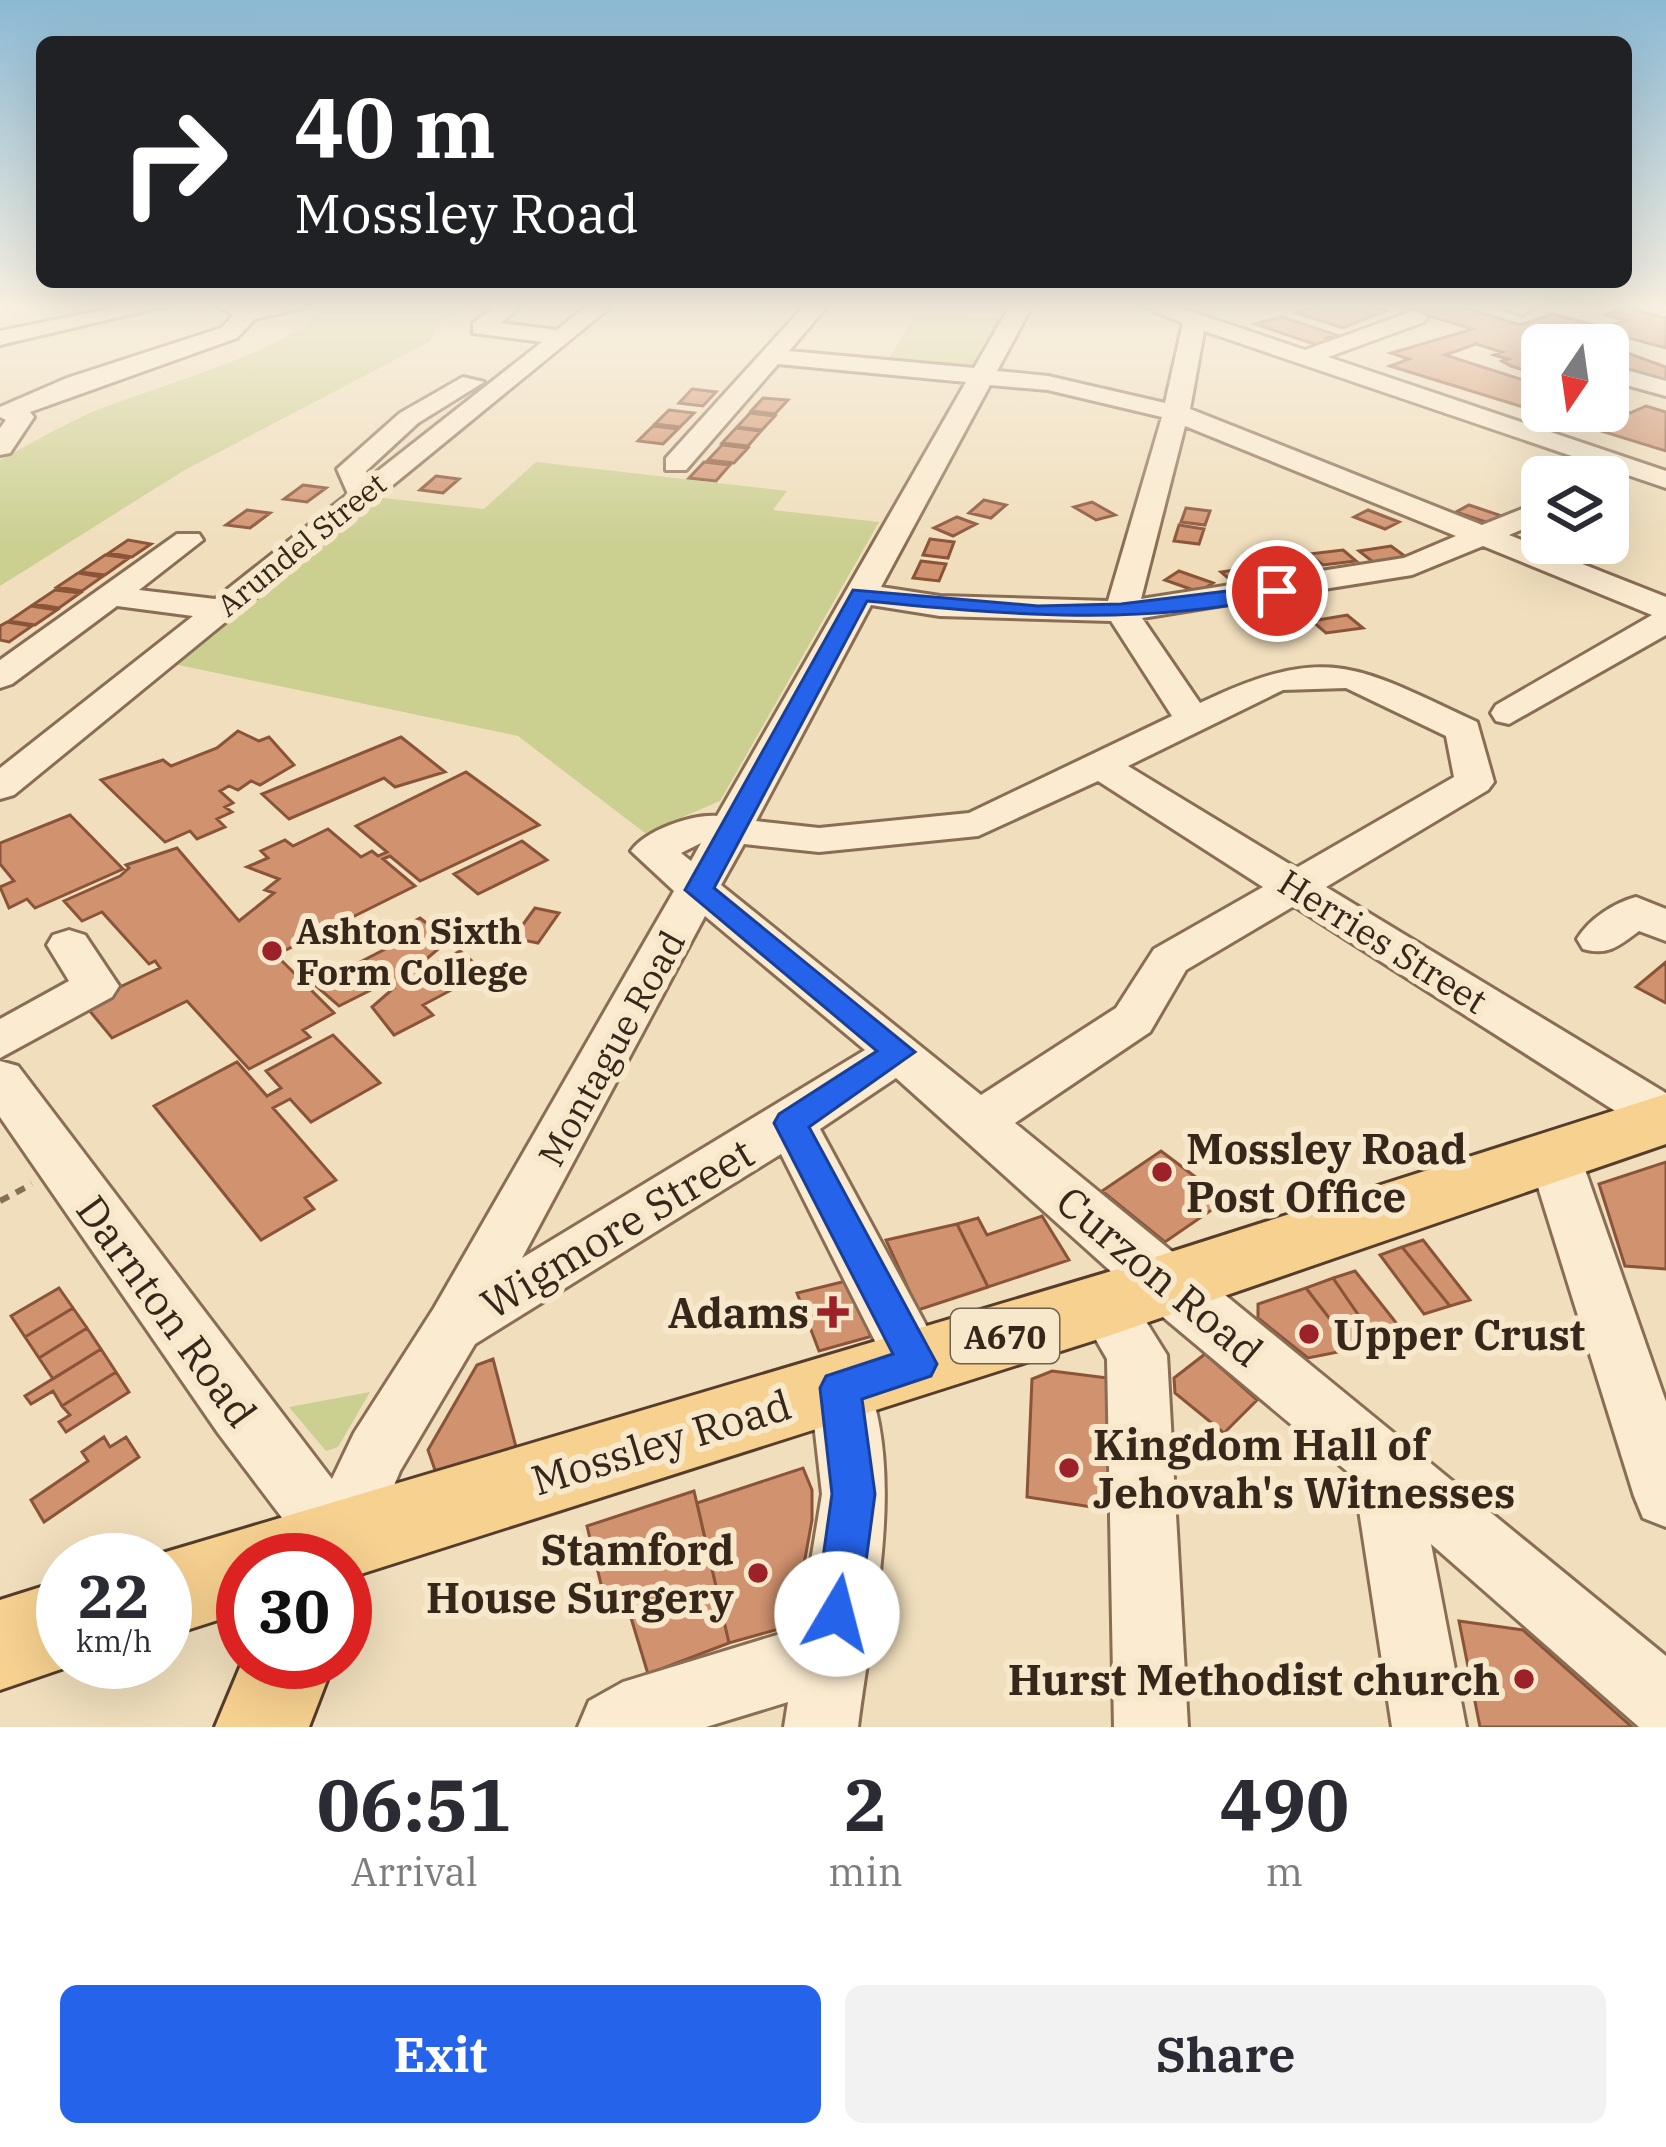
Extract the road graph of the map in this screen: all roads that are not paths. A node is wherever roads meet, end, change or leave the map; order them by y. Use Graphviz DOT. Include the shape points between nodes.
graph roads {
  1 [pos="75,385"];
  2 [pos="502,385"];
  3 [pos="746,385"];
  4 [pos="976,385"];
  5 [pos="1049,385"];
  6 [pos="1180,385"];
  7 [pos="1381,385"];
  8 [pos="5,411"];
  9 [pos="1176,413"];
  10 [pos="0,447"];
  11 [pos="1572,456"];
  12 [pos="676,464"];
  13 [pos="1629,475"];
  14 [pos="1666,480"];
  15 [pos="1521,520"];
  16 [pos="1483,537"];
  17 [pos="188,540"];
  18 [pos="860,594"];
  19 [pos="110,596"];
  20 [pos="220,609"];
  21 [pos="1666,609"];
  22 [pos="1121,611"];
  23 [pos="1666,621"];
  24 [pos="0,677"];
  25 [pos="1509,713"];
  26 [pos="1193,720"];
  27 [pos="1099,765"];
  28 [pos="0,787"];
  29 [pos="731,831"];
  30 [pos="1297,887"];
  31 [pos="699,890"];
  32 [pos="1656,909"];
  33 [pos="1599,939"];
  34 [pos="69,945"];
  35 [pos="0,1041"];
  36 [pos="899,1052"];
  37 [pos="0,1079"];
  38 [pos="1666,1119"];
  39 [pos="980,1121"];
  40 [pos="790,1123"];
  41 [pos="1556,1158"];
  42 [pos="1135,1295"];
  43 [pos="455,1326"];
  44 [pos="917,1364"];
  45 [pos="840,1388"];
  46 [pos="1384,1462"];
  47 [pos="1666,1496"];
  48 [pos="303,1533"];
  49 [pos="327,1533"];
  50 [pos="372,1535"];
  51 [pos="36,1634"];
  52 [pos="0,1645"];
  53 [pos="832,1654"];
  54 [pos="277,1689"];
  55 [pos="1666,1703"];
  56 [pos="262,1727"];
  57 [pos="615,1727"];
  58 [pos="821,1727"];
  59 [pos="1150,1727"];
  60 [pos="1429,1727"];
  1 -- 8 [label="street"];
  2 -- 20 [label="street, Arundel Street"];
  3 -- 12 [label="street"];
  4 -- 18 [label="street, Montague Road"];
  5 -- 9 [label="street"];
  6 -- 9 [label="street"];
  7 -- 11 [label="street"];
  8 -- 10 [label="street" via="21,417"];
  9 -- 16 [label="street"];
  9 -- 22 [label="street"];
  13 -- 14 [label="street"];
  15 -- 16 [label="street"];
  16 -- 21 [label="street"];
  16 -- 22 [label="street" via="1412,566"];
  17 -- 19 [label="street"];
  18 -- 22 [label="street" via="940,606"];
  18 -- 29 [label="street, Montague Road"];
  19 -- 20 [label="street"];
  19 -- 24 [label="street"];
  20 -- 28 [label="street, Arundel Street"];
  22 -- 26 [label="street"];
  23 -- 25 [label="street"];
  26 -- 27 [label="street"];
  26 -- 30 [label="street" via="1276,680 1352,677 1464,730 1474,782"];
  27 -- 29 [label="street" via="978,824 818,840"];
  27 -- 30 [label="street, Herries Street"];
  29 -- 31 [label="street, Montague Road"];
  29 -- 31 [label="street, Curzon Road" via="703,827 652,851"];
  30 -- 38 [label="street, Herries Street"];
  30 -- 39 [label="street" via="1170,960 1133,1020"];
  31 -- 36 [label="street, Curzon Road"];
  31 -- 43 [label="street, Montague Road"];
  32 -- 33 [label="street"];
  34 -- 35 [label="street" via="96,986"];
  36 -- 39 [label="street, Curzon Road"];
  36 -- 40 [label="street, Wigmore Street"];
  37 -- 48 [label="street, Darnton Road" via="240,1413"];
  38 -- 41 [label="main road, Mossley Road / A670"];
  39 -- 42 [label="street, Curzon Road"];
  40 -- 43 [label="street, Wigmore Street"];
  40 -- 44 [label="street"];
  41 -- 42 [label="main road, Mossley Road / A670"];
  41 -- 47 [label="street"];
  42 -- 44 [label="main road, Mossley Road / A670"];
  42 -- 46 [label="street, Curzon Road"];
  42 -- 59 [label="street"];
  43 -- 49 [label="street, Montague Road"];
  44 -- 45 [label="main road, Mossley Road / A670"];
  45 -- 50 [label="main road, Mossley Road / A670"];
  45 -- 53 [label="street" via="854,1494"];
  46 -- 55 [label="street, Curzon Road"];
  46 -- 60 [label="street"];
  51 -- 52 [label="main road"];
  53 -- 57 [label="street" via="649,1708"];
  53 -- 58 [label="street"];
  54 -- 56 [label="main road"];
}
